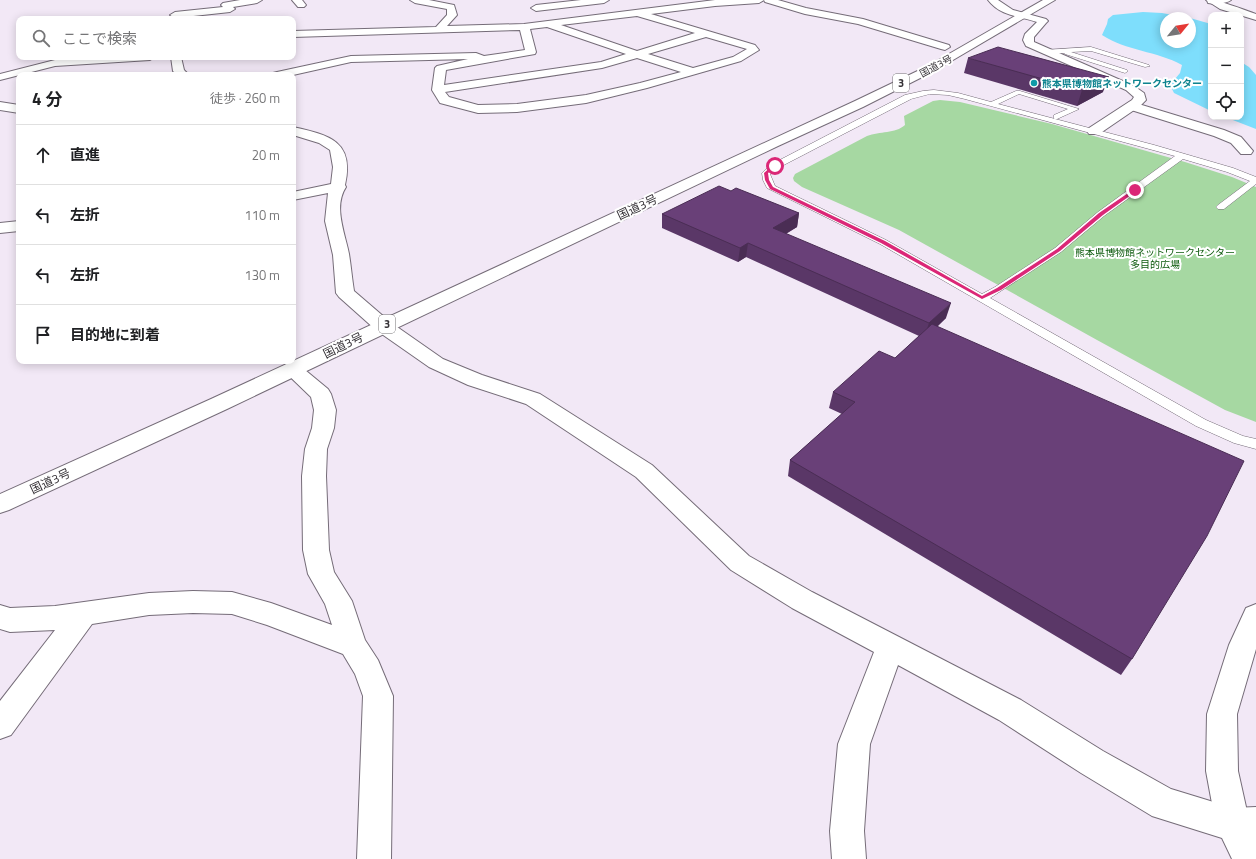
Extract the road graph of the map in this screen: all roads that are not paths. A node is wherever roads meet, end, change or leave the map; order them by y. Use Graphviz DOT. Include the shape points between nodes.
graph roads {
  1 [pos="257,0"];
  2 [pos="415,0"];
  3 [pos="527,0"];
  4 [pos="604,0"];
  5 [pos="660,0"];
  6 [pos="759,0"];
  7 [pos="768,0"];
  8 [pos="993,0"];
  9 [pos="1050,0"];
  10 [pos="1211,0"];
  11 [pos="1226,0"];
  12 [pos="717,1"];
  13 [pos="171,5"];
  14 [pos="536,8"];
  15 [pos="669,9"];
  16 [pos="1022,11"];
  17 [pos="1009,12"];
  18 [pos="638,13"];
  19 [pos="175,16"];
  20 [pos="181,16"];
  21 [pos="1256,17"];
  22 [pos="544,24"];
  23 [pos="524,27"];
  24 [pos="439,29"];
  25 [pos="707,33"];
  26 [pos="296,34"];
  27 [pos="945,47"];
  28 [pos="1060,51"];
  29 [pos="1045,52"];
  30 [pos="641,54"];
  31 [pos="102,60"];
  32 [pos="177,60"];
  33 [pos="482,60"];
  34 [pos="1147,66"];
  35 [pos="1125,71"];
  36 [pos="20,72"];
  37 [pos="180,72"];
  38 [pos="291,72"];
  39 [pos="693,72"];
  40 [pos="16,73"];
  41 [pos="0,77"];
  42 [pos="438,90"];
  43 [pos="1042,99"];
  44 [pos="991,105"];
  45 [pos="0,106"];
  46 [pos="1132,106"];
  47 [pos="1022,108"];
  48 [pos="16,109"];
  49 [pos="1058,117"];
  50 [pos="1094,131"];
  51 [pos="296,132"];
  52 [pos="773,143"];
  53 [pos="1246,150"];
  54 [pos="1181,156"];
  55 [pos="1256,180"];
  56 [pos="339,187"];
  57 [pos="296,195"];
  58 [pos="1221,207"];
  59 [pos="16,226"];
  60 [pos="0,228"];
  61 [pos="982,298"];
  62 [pos="382,326"];
  63 [pos="292,369"];
  64 [pos="1256,444"];
  65 [pos="0,504"];
  66 [pos="84,613"];
  67 [pos="1256,616"];
  68 [pos="0,617"];
  69 [pos="353,645"];
  70 [pos="890,646"];
  71 [pos="0,725"];
  72 [pos="1245,824"];
  73 [pos="374,859"];
  74 [pos="849,859"];
  75 [pos="1251,859"];
  1 -- 20 [label="main road" via="226,4 230,8"];
  2 -- 24 [label="main road" via="451,7 452,15"];
  3 -- 14 [label="main road"];
  4 -- 14 [label="main road"];
  5 -- 15 [label="main road"];
  6 -- 12 [label="main road"];
  7 -- 27 [label="main road" via="805,11 860,21"];
  8 -- 17 [label="main road"];
  9 -- 16 [label="main road, 国道3号 / 3"];
  10 -- 11 [label="main road"];
  10 -- 21 [label="main road" via="1223,7"];
  12 -- 15 [label="main road"];
  13 -- 19 [label="main road"];
  14 -- 22 [label="main road"];
  15 -- 18 [label="main road"];
  16 -- 17 [label="main road"];
  16 -- 29 [label="main road" via="1043,22 1028,40 1030,44"];
  16 -- 52 [label="main road, 国道3号 / 3" via="932,68"];
  17 -- 27 [label="main road, 国道3号 / 3"];
  18 -- 22 [label="main road"];
  18 -- 25 [label="main road"];
  22 -- 23 [label="main road"];
  22 -- 30 [label="main road"];
  23 -- 24 [label="main road"];
  23 -- 33 [label="main road" via="531,52"];
  24 -- 26 [label="main road"];
  25 -- 30 [label="main road"];
  25 -- 39 [label="main road" via="754,50 737,59"];
  27 -- 52 [label="main road, 国道3号 / 3"];
  28 -- 29 [label="lane"];
  28 -- 34 [label="lane" via="1091,49"];
  28 -- 35 [label="lane"];
  29 -- 46 [label="main road" via="1067,64 1136,92 1140,100"];
  30 -- 39 [label="main road"];
  30 -- 42 [label="main road" via="602,65"];
  31 -- 36 [label="main road" via="55,63"];
  32 -- 37 [label="main road"];
  33 -- 38 [label="main road" via="476,56 461,55 351,59"];
  33 -- 42 [label="main road" via="441,68"];
  39 -- 42 [label="main road" via="586,99 517,108 478,109 444,100"];
  40 -- 41 [label="main road"];
  43 -- 44 [label="lane" via="1018,92"];
  43 -- 47 [label="lane"];
  43 -- 49 [label="lane" via="1075,109"];
  44 -- 50 [label="lane"];
  44 -- 61 [label="lane" via="949,93 915,94 766,173 771,188 883,242"];
  45 -- 48 [label="main road"];
  46 -- 50 [label="main road"];
  46 -- 53 [label="main road" via="1219,133 1236,140"];
  50 -- 54 [label="lane"];
  51 -- 56 [label="main road" via="332,144 337,150 341,171"];
  52 -- 62 [label="main road, 国道3号 / 3"];
  54 -- 55 [label="lane"];
  54 -- 61 [label="lane" via="1101,214 1058,250"];
  55 -- 58 [label="lane"];
  56 -- 57 [label="main road"];
  56 -- 62 [label="main road" via="333,210 333,224 340,252 345,293"];
  59 -- 60 [label="main road"];
  61 -- 64 [label="lane" via="1201,424 1239,440"];
  62 -- 63 [label="main road, 国道3号 / 3"];
  62 -- 70 [label="main road" via="436,363 475,380 533,399 644,472 740,563 802,600"];
  63 -- 65 [label="main road, 国道3号 / 3"];
  63 -- 69 [label="main road" via="321,394 325,410 323,428 316,449 314,476 316,550 321,574 338,601"];
  66 -- 68 [label="main road" via="55,618 10,620"];
  66 -- 69 [label="main road" via="149,604 232,603"];
  66 -- 71 [label="main road"];
  67 -- 72 [label="main road" via="1243,645 1222,714 1222,771"];
  69 -- 73 [label="main road" via="368,669 378,696"];
  70 -- 72 [label="main road" via="1010,710 1164,804"];
  70 -- 74 [label="main road" via="854,744 848,831"];
  72 -- 75 [label="main road"];
}
